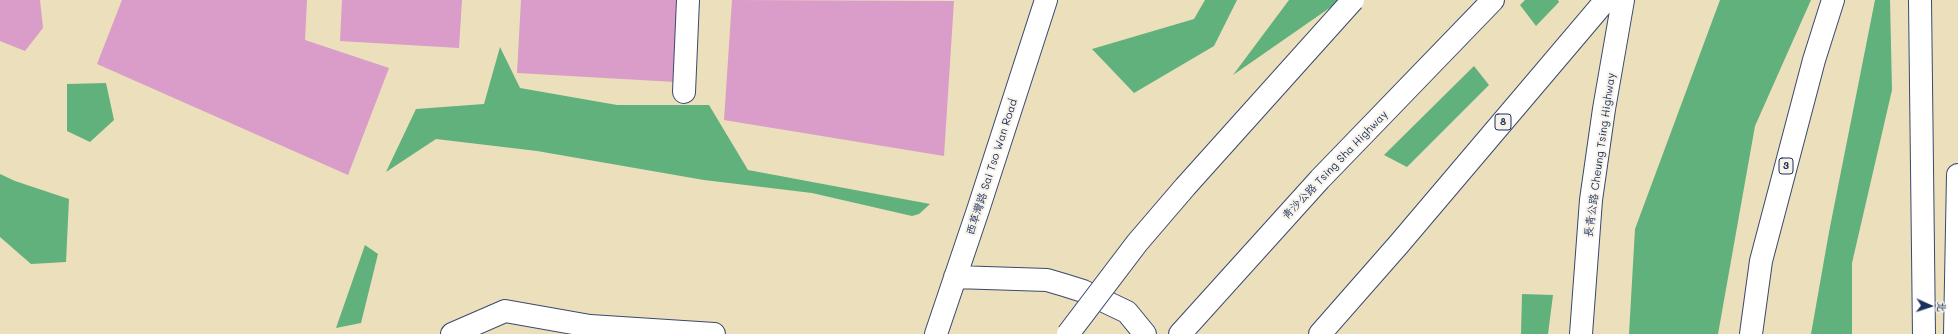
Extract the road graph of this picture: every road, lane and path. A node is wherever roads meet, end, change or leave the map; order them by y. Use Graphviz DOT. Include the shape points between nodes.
graph roads {
  1 [pos="688,0"];
  2 [pos="1046,0"];
  3 [pos="1353,0"];
  4 [pos="1493,0"];
  5 [pos="1606,0"];
  6 [pos="1623,0"];
  7 [pos="1832,0"];
  8 [pos="1920,0"];
  9 [pos="684,92"];
  10 [pos="1958,175"];
  11 [pos="955,277"];
  12 [pos="452,334"];
  13 [pos="714,334"];
  14 [pos="936,334"];
  15 [pos="1068,334"];
  16 [pos="1145,334"];
  17 [pos="1180,334"];
  18 [pos="1320,334"];
  19 [pos="1581,334"];
  20 [pos="1750,334"];
  21 [pos="1924,334"];
  22 [pos="1955,334"];
  1 -- 9 [label="main road"];
  2 -- 11 [label="main road, 西草灣路 Sai Tso Wan Road"];
  3 -- 15 [label="main road, bridge" via="1137,243"];
  4 -- 17 [label="main road, 青沙公路 Tsing Sha Highway" via="1314,185"];
  5 -- 18 [label="main road, 8" via="1400,244"];
  6 -- 19 [label="main road, 長青公路 Cheung Tsing Highway" via="1591,200"];
  7 -- 20 [label="main road, 3" via="1762,261"];
  8 -- 21 [label="main road"];
  10 -- 22 [label="main road"];
  11 -- 14 [label="main road, 西草灣路 Sai Tso Wan Road"];
  11 -- 16 [label="main road" via="1047,280 1064,285 1128,312"];
  12 -- 13 [label="main road" via="505,311 590,326"];
}
